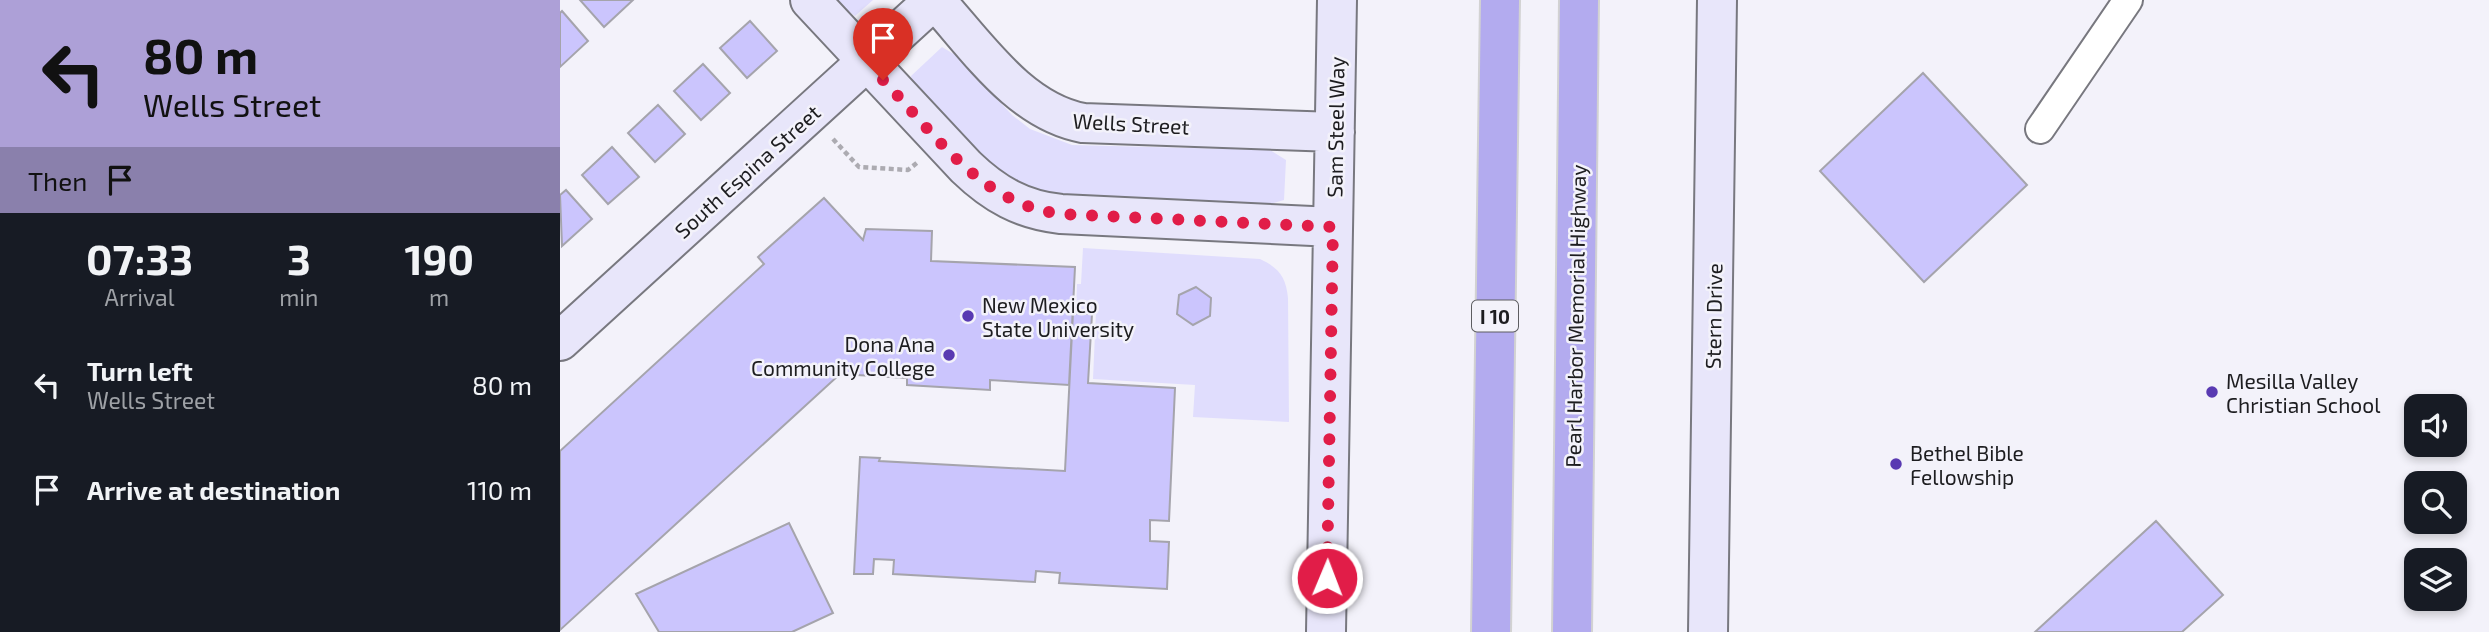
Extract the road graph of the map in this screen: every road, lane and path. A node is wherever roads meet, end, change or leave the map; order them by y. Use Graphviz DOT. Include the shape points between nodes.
graph roads {
  1 [pos="810,0"];
  2 [pos="934,0"];
  3 [pos="1337,0"];
  4 [pos="1500,0"];
  5 [pos="1579,0"];
  6 [pos="1717,0"];
  7 [pos="2128,0"];
  8 [pos="867,62"];
  9 [pos="2039,129"];
  10 [pos="1335,132"];
  11 [pos="833,139"];
  12 [pos="919,161"];
  13 [pos="1333,227"];
  14 [pos="560,341"];
  15 [pos="1326,632"];
  16 [pos="1491,632"];
  17 [pos="1572,632"];
  18 [pos="1708,632"];
  1 -- 8 [label="street"];
  2 -- 8 [label="street, South Espina Street"];
  2 -- 10 [label="street, Wells Street" via="1037,107 1058,119"];
  3 -- 10 [label="street, Sam Steel Way"];
  4 -- 16 [label="highway, I 10"];
  5 -- 17 [label="highway, Pearl Harbor Memorial Highway"];
  6 -- 18 [label="street, Stern Drive"];
  7 -- 9 [label="street"];
  8 -- 13 [label="street" via="986,186 1021,205 1061,214"];
  8 -- 14 [label="street, South Espina Street"];
  10 -- 13 [label="street, Sam Steel Way"];
  11 -- 12 [label="path" via="859,167 908,170"];
  13 -- 15 [label="street, Sam Steel Way"];
}
